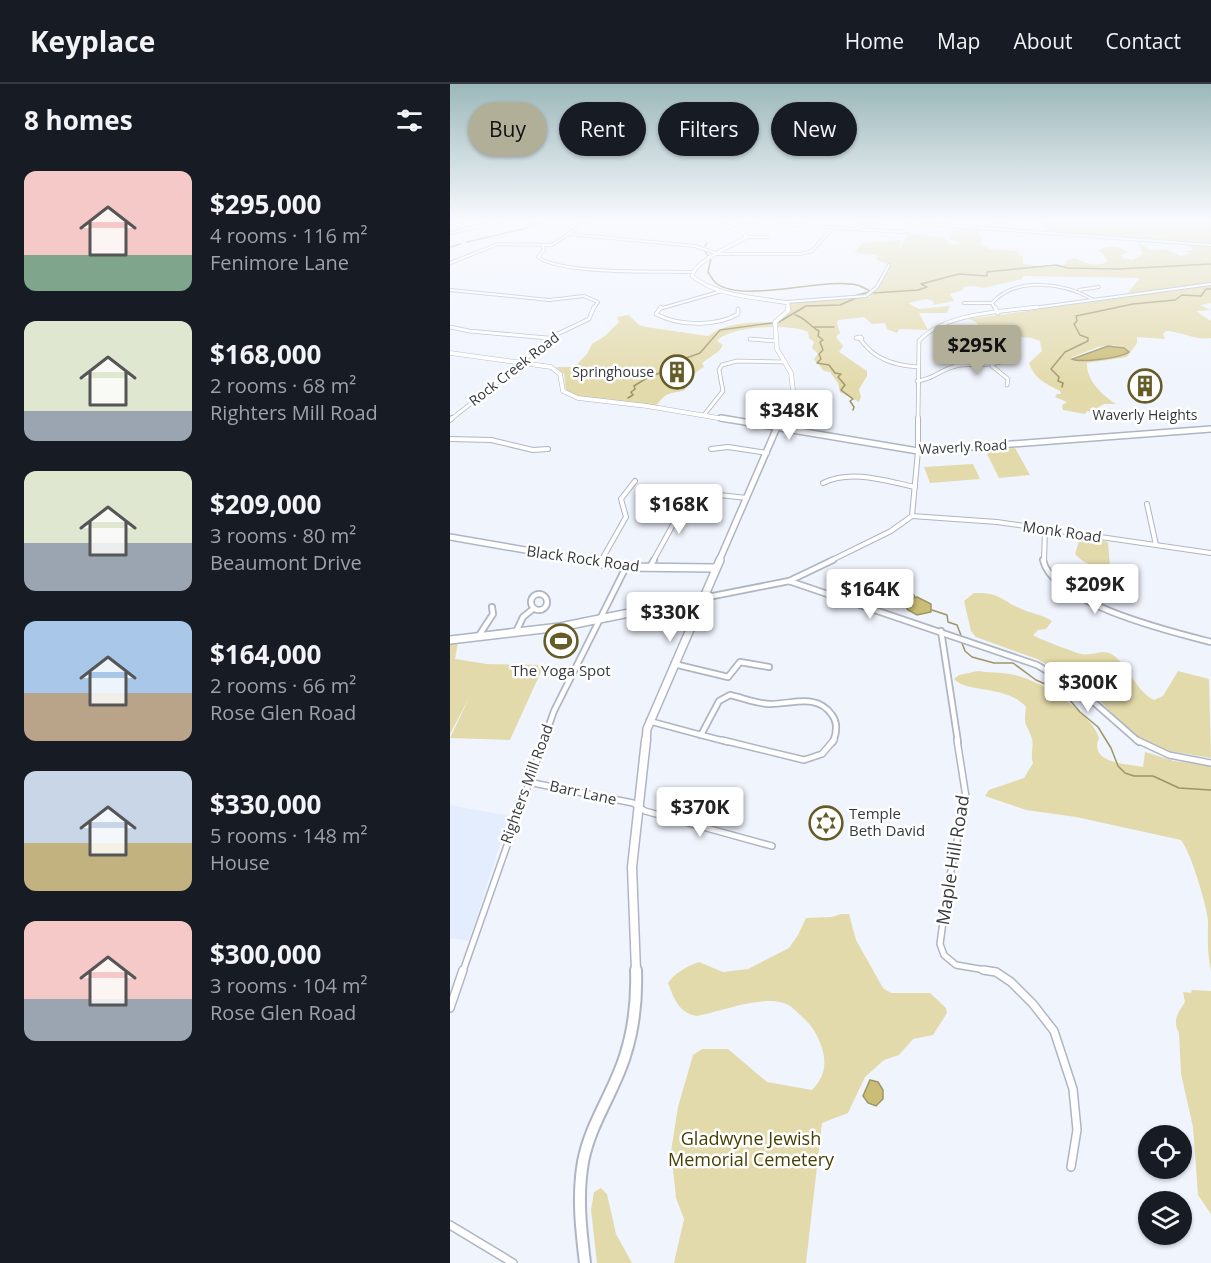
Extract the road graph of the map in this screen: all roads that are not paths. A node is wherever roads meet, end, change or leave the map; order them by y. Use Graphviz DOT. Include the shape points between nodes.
graph roads {
  1 [pos="692,276"];
  2 [pos="883,276"];
  3 [pos="1211,284"];
  4 [pos="1099,287"];
  5 [pos="450,290"];
  6 [pos="722,291"];
  7 [pos="1079,291"];
  8 [pos="1093,300"];
  9 [pos="786,302"];
  10 [pos="964,303"];
  11 [pos="992,303"];
  12 [pos="738,309"];
  13 [pos="998,313"];
  14 [pos="450,327"];
  15 [pos="549,338"];
  16 [pos="750,339"];
  17 [pos="860,339"];
  18 [pos="777,341"];
  19 [pos="954,345"];
  20 [pos="1013,345"];
  21 [pos="450,353"];
  22 [pos="518,362"];
  23 [pos="783,362"];
  24 [pos="992,365"];
  25 [pos="918,366"];
  26 [pos="956,366"];
  27 [pos="917,381"];
  28 [pos="1007,385"];
  29 [pos="704,415"];
  30 [pos="450,420"];
  31 [pos="778,427"];
  32 [pos="1211,429"];
  33 [pos="450,439"];
  34 [pos="548,449"];
  35 [pos="711,449"];
  36 [pos="918,451"];
  37 [pos="767,453"];
  38 [pos="635,482"];
  39 [pos="823,483"];
  40 [pos="915,487"];
  41 [pos="747,498"];
  42 [pos="1147,504"];
  43 [pos="912,516"];
  44 [pos="1045,530"];
  45 [pos="450,537"];
  46 [pos="1156,545"];
  47 [pos="1211,553"];
  48 [pos="599,564"];
  49 [pos="626,567"];
  50 [pos="649,568"];
  51 [pos="716,568"];
  52 [pos="789,581"];
  53 [pos="703,598"];
  54 [pos="492,607"];
  55 [pos="533,609"];
  56 [pos="601,619"];
  57 [pos="940,631"];
  58 [pos="516,632"];
  59 [pos="478,637"];
  60 [pos="450,640"];
  61 [pos="1211,642"];
  62 [pos="674,664"];
  63 [pos="769,667"];
  64 [pos="649,722"];
  65 [pos="701,735"];
  66 [pos="1211,763"];
  67 [pos="528,782"];
  68 [pos="638,806"];
  69 [pos="772,846"];
  70 [pos="450,1008"];
  71 [pos="1071,1167"];
  72 [pos="450,1225"];
  73 [pos="513,1263"];
  74 [pos="585,1263"];
  1 -- 6 [label="main road"];
  2 -- 9 [label="street" via="866,297"];
  3 -- 8 [label="street"];
  4 -- 7 [label="street"];
  5 -- 15 [label="street, Rock Creek Road" via="544,300 580,296 597,300 590,319"];
  6 -- 9 [label="main road"];
  6 -- 12 [label="street" via="663,306 656,314 667,319 706,322 733,318"];
  7 -- 8 [label="street"];
  7 -- 11 [label="street" via="1056,285 1026,288 1000,294"];
  8 -- 13 [label="street"];
  9 -- 18 [label="main road" via="789,310 775,322"];
  10 -- 11 [label="street"];
  11 -- 13 [label="street"];
  13 -- 25 [label="street" via="930,329 919,341"];
  14 -- 15 [label="street"];
  15 -- 22 [label="street, Rock Creek Road"];
  16 -- 18 [label="street"];
  17 -- 25 [label="street" via="873,354 886,361"];
  18 -- 23 [label="main road"];
  19 -- 26 [label="street" via="952,358"];
  20 -- 24 [label="street" via="1011,357"];
  21 -- 22 [label="main road, Waverly Road"];
  22 -- 29 [label="main road, Waverly Road" via="557,370 563,391 574,397"];
  22 -- 30 [label="street, Rock Creek Road"];
  23 -- 29 [label="street" via="739,360 722,365 719,370 723,391"];
  23 -- 31 [label="main road" via="792,375 793,390"];
  24 -- 26 [label="street"];
  24 -- 28 [label="street" via="1008,379"];
  25 -- 27 [label="street"];
  26 -- 27 [label="street" via="933,379"];
  27 -- 36 [label="street"];
  29 -- 31 [label="main road, Waverly Road"];
  31 -- 36 [label="main road, Waverly Road"];
  31 -- 37 [label="main road"];
  32 -- 36 [label="main road, Waverly Road"];
  33 -- 34 [label="street" via="494,440 533,450"];
  35 -- 37 [label="street" via="728,447"];
  36 -- 40 [label="street"];
  37 -- 41 [label="main road"];
  38 -- 48 [label="street" via="621,499 626,517"];
  39 -- 40 [label="street" via="844,476"];
  40 -- 43 [label="street"];
  41 -- 50 [label="street" via="691,492"];
  41 -- 51 [label="main road"];
  42 -- 46 [label="street"];
  43 -- 44 [label="street, Monk Road"];
  43 -- 52 [label="street" via="891,531"];
  44 -- 46 [label="street, Monk Road"];
  44 -- 61 [label="street" via="1044,565 1057,583 1124,615"];
  45 -- 48 [label="main road, Black Rock Road"];
  46 -- 47 [label="street, Monk Road"];
  48 -- 49 [label="main road, Black Rock Road"];
  49 -- 50 [label="main road, Black Rock Road"];
  49 -- 56 [label="street, Righters Mill Road"];
  50 -- 51 [label="main road, Black Rock Road"];
  51 -- 53 [label="main road"];
  52 -- 53 [label="street"];
  52 -- 57 [label="street"];
  53 -- 56 [label="main road"];
  53 -- 62 [label="main road"];
  54 -- 59 [label="street" via="493,614"];
  55 -- 55 [label="street" via="532,597 548,597 545,607"];
  55 -- 58 [label="street"];
  56 -- 58 [label="main road"];
  56 -- 67 [label="street, Righters Mill Road" via="554,711"];
  57 -- 66 [label="street" via="1018,657 1058,676 1081,691 1126,733 1152,749"];
  57 -- 71 [label="street, Maple Hill Road" via="966,799 940,944 944,955 956,965 996,972 1011,982 1054,1031 1072,1089 1077,1130"];
  58 -- 59 [label="main road"];
  59 -- 60 [label="main road"];
  62 -- 63 [label="street" via="728,677 740,662"];
  62 -- 64 [label="main road"];
  64 -- 65 [label="street"];
  64 -- 68 [label="main road"];
  65 -- 65 [label="street" via="719,701 730,695 770,704 815,702 831,713 837,730 827,752 804,760"];
  67 -- 68 [label="street, Barr Lane"];
  67 -- 70 [label="street, Righters Mill Road"];
  68 -- 69 [label="street, Barr Lane"];
  68 -- 74 [label="main road" via="632,867 635,1012 629,1046 594,1126 583,1162 579,1217"];
  72 -- 73 [label="street"];
}
